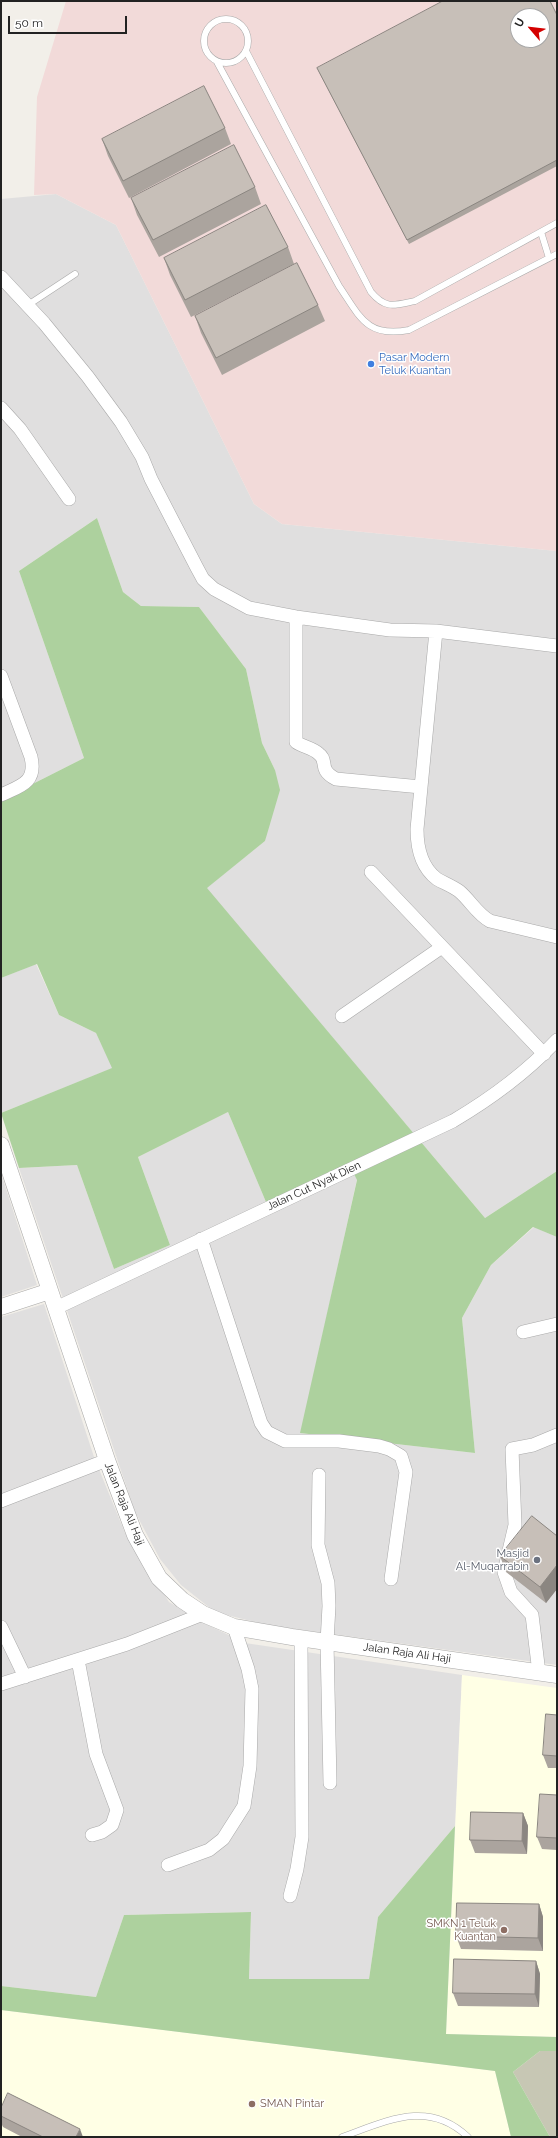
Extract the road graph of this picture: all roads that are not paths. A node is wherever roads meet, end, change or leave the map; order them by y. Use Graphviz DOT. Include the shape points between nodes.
graph roads {
  1 [pos="246,51"];
  2 [pos="217,62"];
  3 [pos="557,223"];
  4 [pos="541,232"];
  5 [pos="557,254"];
  6 [pos="549,258"];
  7 [pos="75,274"];
  8 [pos="1,277"];
  9 [pos="28,305"];
  10 [pos="1,408"];
  11 [pos="69,498"];
  12 [pos="296,617"];
  13 [pos="436,631"];
  14 [pos="557,646"];
  15 [pos="1,676"];
  16 [pos="421,787"];
  17 [pos="1,795"];
  18 [pos="371,872"];
  19 [pos="557,937"];
  20 [pos="442,947"];
  21 [pos="342,1016"];
  22 [pos="557,1040"];
  23 [pos="544,1054"];
  24 [pos="1,1145"];
  25 [pos="202,1240"];
  26 [pos="50,1291"];
  27 [pos="1,1306"];
  28 [pos="56,1308"];
  29 [pos="557,1324"];
  30 [pos="523,1332"];
  31 [pos="557,1435"];
  32 [pos="107,1460"];
  33 [pos="319,1475"];
  34 [pos="1,1501"];
  35 [pos="391,1579"];
  36 [pos="203,1614"];
  37 [pos="234,1626"];
  38 [pos="1,1627"];
  39 [pos="301,1638"];
  40 [pos="327,1642"];
  41 [pos="78,1660"];
  42 [pos="538,1672"];
  43 [pos="557,1675"];
  44 [pos="25,1677"];
  45 [pos="1,1684"];
  46 [pos="330,1783"];
  47 [pos="92,1835"];
  48 [pos="168,1865"];
  49 [pos="290,1896"];
  50 [pos="342,2137"];
  51 [pos="468,2137"];
  1 -- 2 [label="lane" via="236,61"];
  1 -- 2 [label="lane" via="248,42 242,26 227,19 218,21 211,25 203,41 205,50"];
  1 -- 4 [label="lane" via="371,292 384,304 395,306 415,301"];
  2 -- 6 [label="lane" via="339,286 364,322 372,328 386,332 409,330"];
  3 -- 4 [label="lane"];
  4 -- 6 [label="lane"];
  5 -- 6 [label="lane"];
  7 -- 9 [label="lane"];
  8 -- 9 [label="street"];
  9 -- 12 [label="street" via="88,376 121,422 142,457 203,578 214,589 249,608"];
  10 -- 11 [label="street" via="20,429"];
  12 -- 13 [label="street" via="390,630"];
  12 -- 16 [label="street" via="296,742 319,753 322,756 324,771 336,779"];
  13 -- 14 [label="street"];
  13 -- 16 [label="street"];
  15 -- 17 [label="street" via="31,757 32,770 31,777 22,786"];
  16 -- 19 [label="street" via="417,844 429,871 459,891 490,921"];
  18 -- 20 [label="street"];
  20 -- 21 [label="street"];
  20 -- 23 [label="street"];
  22 -- 23 [label="street, Jalan Cut Nyak Dien"];
  23 -- 25 [label="street, Jalan Cut Nyak Dien" via="520,1076 453,1120"];
  24 -- 26 [label="street, Jalan Raja Ali Haji"];
  25 -- 28 [label="street, Jalan Cut Nyak Dien"];
  25 -- 35 [label="street" via="261,1424 267,1432 286,1441 339,1441 379,1446 397,1453 404,1462 406,1472"];
  26 -- 27 [label="street"];
  26 -- 28 [label="street, Jalan Raja Ali Haji"];
  28 -- 32 [label="street, Jalan Raja Ali Haji"];
  29 -- 30 [label="street"];
  31 -- 42 [label="street" via="533,1445 512,1448 515,1525 504,1572 511,1592 532,1615"];
  32 -- 34 [label="street"];
  32 -- 36 [label="street, Jalan Raja Ali Haji" via="135,1535 159,1578 182,1600"];
  33 -- 40 [label="street" via="318,1545 328,1583"];
  36 -- 37 [label="street, Jalan Raja Ali Haji"];
  36 -- 41 [label="street"];
  37 -- 39 [label="street, Jalan Raja Ali Haji"];
  37 -- 48 [label="street" via="252,1689 250,1766 244,1806 223,1839 210,1850"];
  38 -- 44 [label="street"];
  39 -- 40 [label="street, Jalan Raja Ali Haji"];
  39 -- 49 [label="street" via="302,1837"];
  40 -- 42 [label="street, Jalan Raja Ali Haji"];
  40 -- 46 [label="street"];
  41 -- 44 [label="street"];
  41 -- 47 [label="street" via="96,1754 117,1810 112,1825"];
  42 -- 43 [label="street, Jalan Raja Ali Haji"];
  44 -- 45 [label="street"];
  50 -- 51 [label="lane" via="402,2116 419,2115 444,2120 456,2126"];
}
